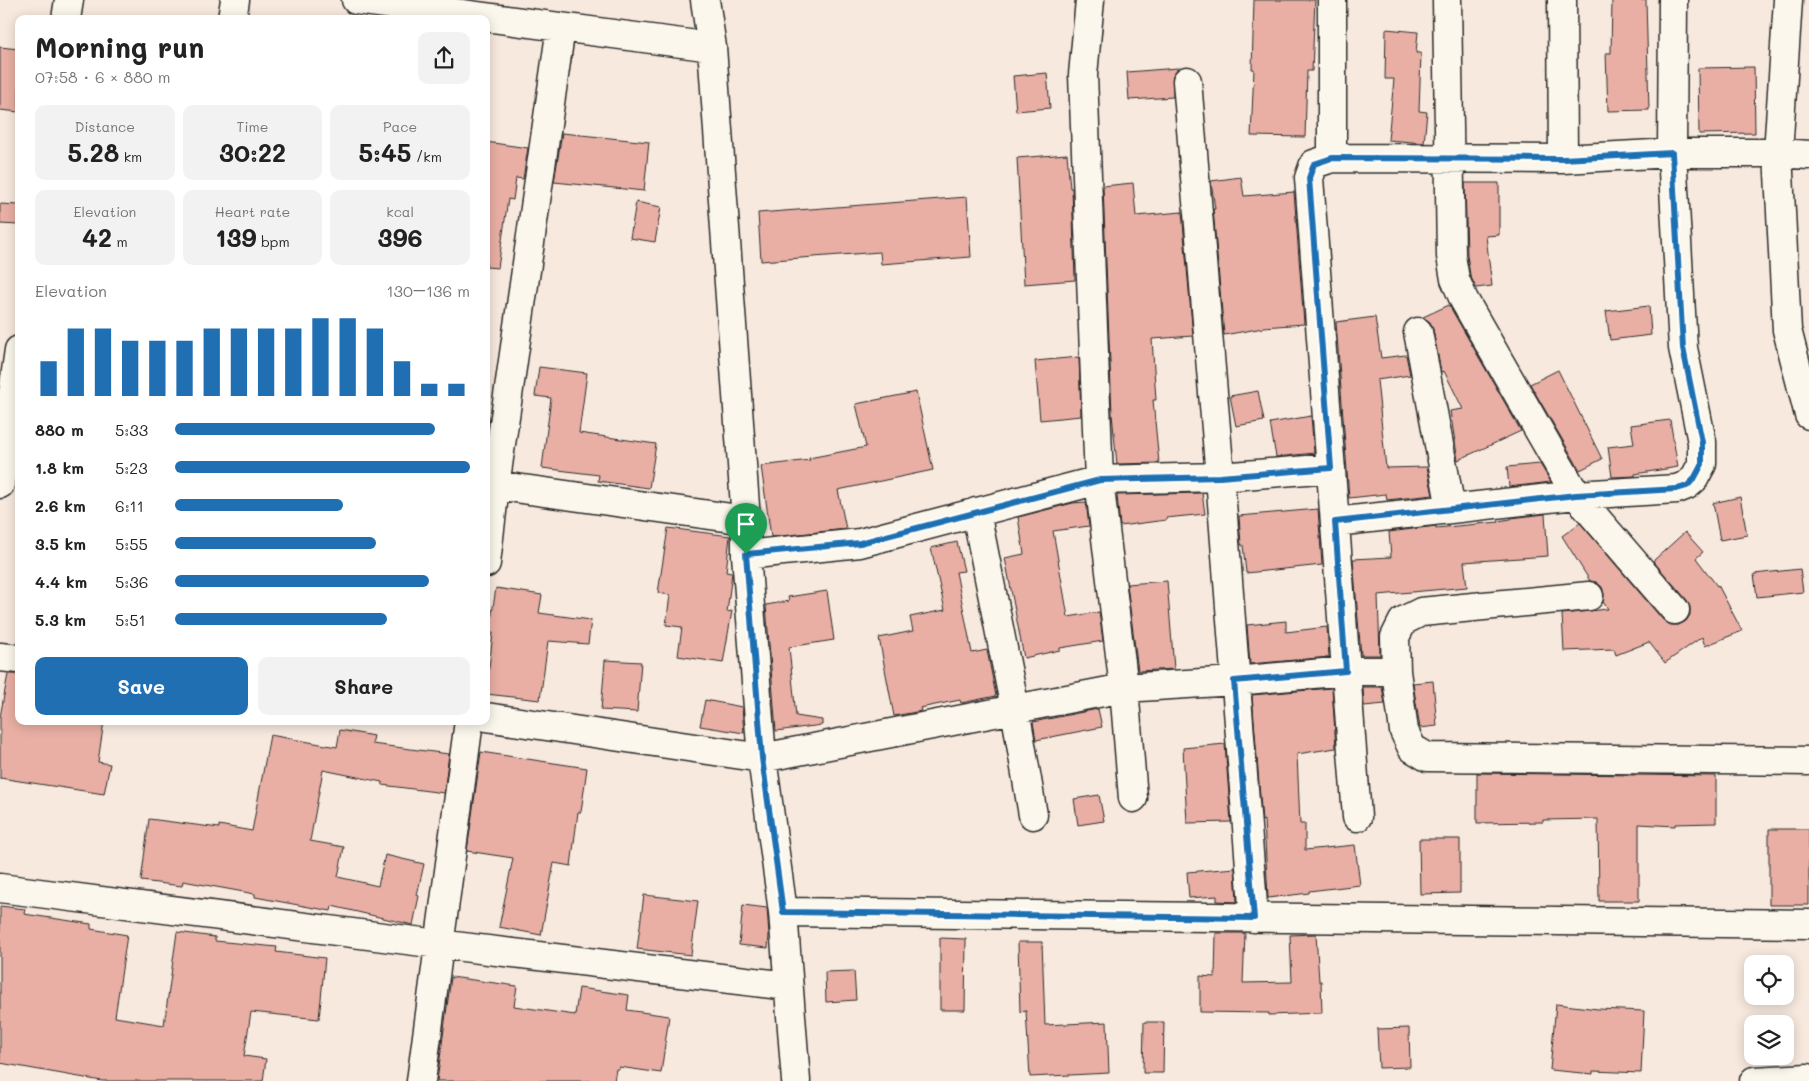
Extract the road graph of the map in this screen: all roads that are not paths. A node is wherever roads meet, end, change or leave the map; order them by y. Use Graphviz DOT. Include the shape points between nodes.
graph roads {
  1 [pos="69,0"];
  2 [pos="234,0"];
  3 [pos="356,0"];
  4 [pos="705,0"];
  5 [pos="1090,0"];
  6 [pos="1332,0"];
  7 [pos="1447,0"];
  8 [pos="1562,0"];
  9 [pos="1674,0"];
  10 [pos="1788,0"];
  11 [pos="401,8"];
  12 [pos="67,15"];
  13 [pos="232,15"];
  14 [pos="460,15"];
  15 [pos="490,19"];
  16 [pos="561,27"];
  17 [pos="712,47"];
  18 [pos="1187,81"];
  19 [pos="1672,153"];
  20 [pos="1778,153"];
  21 [pos="1809,155"];
  22 [pos="1332,158"];
  23 [pos="1450,158"];
  24 [pos="1563,159"];
  25 [pos="1418,332"];
  26 [pos="15,378"];
  27 [pos="1809,414"];
  28 [pos="9,421"];
  29 [pos="1331,468"];
  30 [pos="1220,477"];
  31 [pos="1100,480"];
  32 [pos="0,484"];
  33 [pos="490,485"];
  34 [pos="1576,495"];
  35 [pos="1451,509"];
  36 [pos="976,512"];
  37 [pos="746,520"];
  38 [pos="1335,522"];
  39 [pos="746,554"];
  40 [pos="1588,596"];
  41 [pos="1675,610"];
  42 [pos="0,657"];
  43 [pos="15,659"];
  44 [pos="1346,671"];
  45 [pos="1396,671"];
  46 [pos="1234,681"];
  47 [pos="1124,688"];
  48 [pos="1015,709"];
  49 [pos="490,718"];
  50 [pos="467,725"];
  51 [pos="762,758"];
  52 [pos="1809,761"];
  53 [pos="1133,798"];
  54 [pos="1033,816"];
  55 [pos="1357,817"];
  56 [pos="0,888"];
  57 [pos="783,912"];
  58 [pos="1254,918"];
  59 [pos="1809,924"];
  60 [pos="438,944"];
  61 [pos="788,986"];
  62 [pos="1808,1079"];
  63 [pos="421,1081"];
  64 [pos="796,1081"];
  65 [pos="1754,1081"];
  1 -- 12 [label="street"];
  2 -- 13 [label="street"];
  3 -- 11 [label="street"];
  4 -- 17 [label="street"];
  5 -- 31 [label="street" via="1083,75"];
  6 -- 22 [label="street"];
  7 -- 23 [label="street"];
  8 -- 24 [label="street"];
  9 -- 19 [label="street"];
  10 -- 20 [label="street"];
  11 -- 14 [label="street"];
  15 -- 16 [label="street"];
  16 -- 17 [label="street"];
  16 -- 33 [label="street"];
  17 -- 37 [label="street"];
  18 -- 30 [label="street"];
  19 -- 20 [label="street"];
  19 -- 24 [label="street"];
  19 -- 34 [label="street" via="1683,348 1702,442 1702,464 1694,479 1677,489"];
  20 -- 21 [label="street"];
  20 -- 27 [label="street" via="1788,330"];
  22 -- 23 [label="street"];
  22 -- 29 [label="street" via="1314,164 1309,178"];
  23 -- 24 [label="street"];
  23 -- 34 [label="street" via="1451,256 1455,279"];
  25 -- 35 [label="street"];
  26 -- 28 [label="street"];
  28 -- 32 [label="street"];
  29 -- 30 [label="street"];
  29 -- 38 [label="street"];
  30 -- 31 [label="street"];
  30 -- 46 [label="street"];
  31 -- 36 [label="street"];
  31 -- 47 [label="street"];
  33 -- 37 [label="street"];
  34 -- 35 [label="street"];
  34 -- 41 [label="street"];
  35 -- 38 [label="street"];
  36 -- 39 [label="street" via="860,543"];
  36 -- 48 [label="street"];
  37 -- 39 [label="street"];
  38 -- 44 [label="street"];
  39 -- 51 [label="street"];
  40 -- 45 [label="street" via="1421,612 1404,621 1395,637"];
  42 -- 43 [label="street"];
  44 -- 45 [label="street"];
  44 -- 46 [label="street"];
  44 -- 55 [label="street"];
  45 -- 52 [label="street" via="1404,731 1412,748 1427,756"];
  46 -- 47 [label="street"];
  46 -- 58 [label="street"];
  47 -- 48 [label="street"];
  47 -- 53 [label="street"];
  48 -- 51 [label="street"];
  48 -- 54 [label="street"];
  49 -- 51 [label="street"];
  50 -- 60 [label="street"];
  51 -- 57 [label="street"];
  56 -- 60 [label="street"];
  57 -- 58 [label="street"];
  57 -- 61 [label="street"];
  58 -- 59 [label="street"];
  60 -- 61 [label="street"];
  60 -- 63 [label="street"];
  61 -- 64 [label="street"];
  62 -- 65 [label="street"];
}
